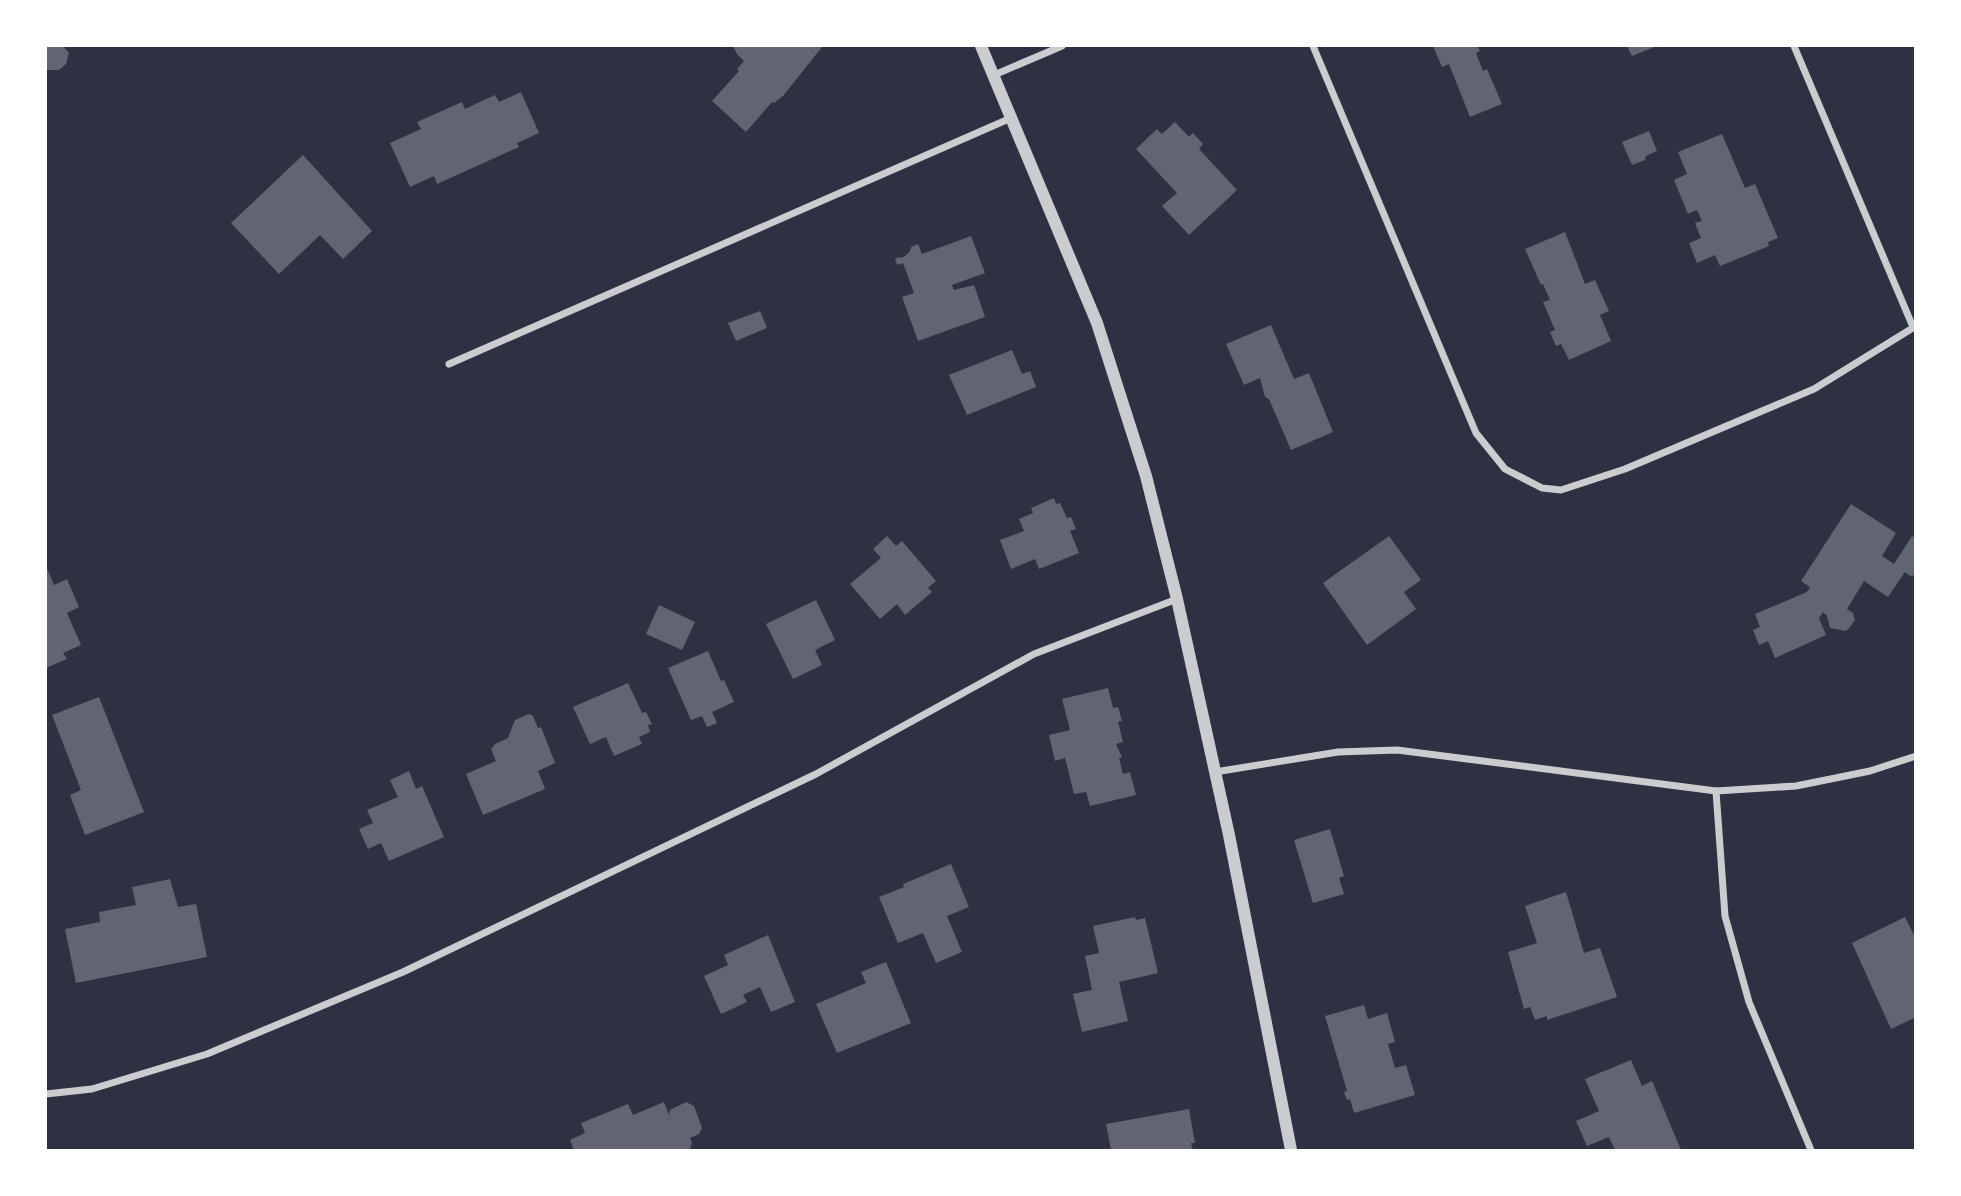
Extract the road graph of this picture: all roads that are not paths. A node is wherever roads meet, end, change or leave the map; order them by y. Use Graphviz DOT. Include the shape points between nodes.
graph roads {
  1 [pos="981,46"];
  2 [pos="1062,46"];
  3 [pos="1313,46"];
  4 [pos="1794,46"];
  5 [pos="994,75"];
  6 [pos="1012,117"];
  7 [pos="1914,327"];
  8 [pos="449,364"];
  9 [pos="1177,598"];
  10 [pos="1916,755"];
  11 [pos="1215,772"];
  12 [pos="1716,791"];
  13 [pos="46,1094"];
  14 [pos="1292,1150"];
  15 [pos="1811,1150"];
  1 -- 5 [label="street"];
  2 -- 5 [label="street"];
  3 -- 7 [label="street" via="1476,433 1506,469 1542,488 1561,490 1625,469 1814,389"];
  4 -- 7 [label="street"];
  5 -- 6 [label="street"];
  6 -- 8 [label="street"];
  6 -- 9 [label="street" via="1097,323 1146,476"];
  9 -- 11 [label="street"];
  9 -- 13 [label="street" via="1034,654 816,774 403,972 207,1054 92,1089"];
  10 -- 12 [label="street" via="1870,771 1796,786"];
  11 -- 12 [label="street" via="1338,752 1397,750"];
  11 -- 14 [label="street"];
  12 -- 15 [label="street" via="1725,916 1749,1002"];
}
